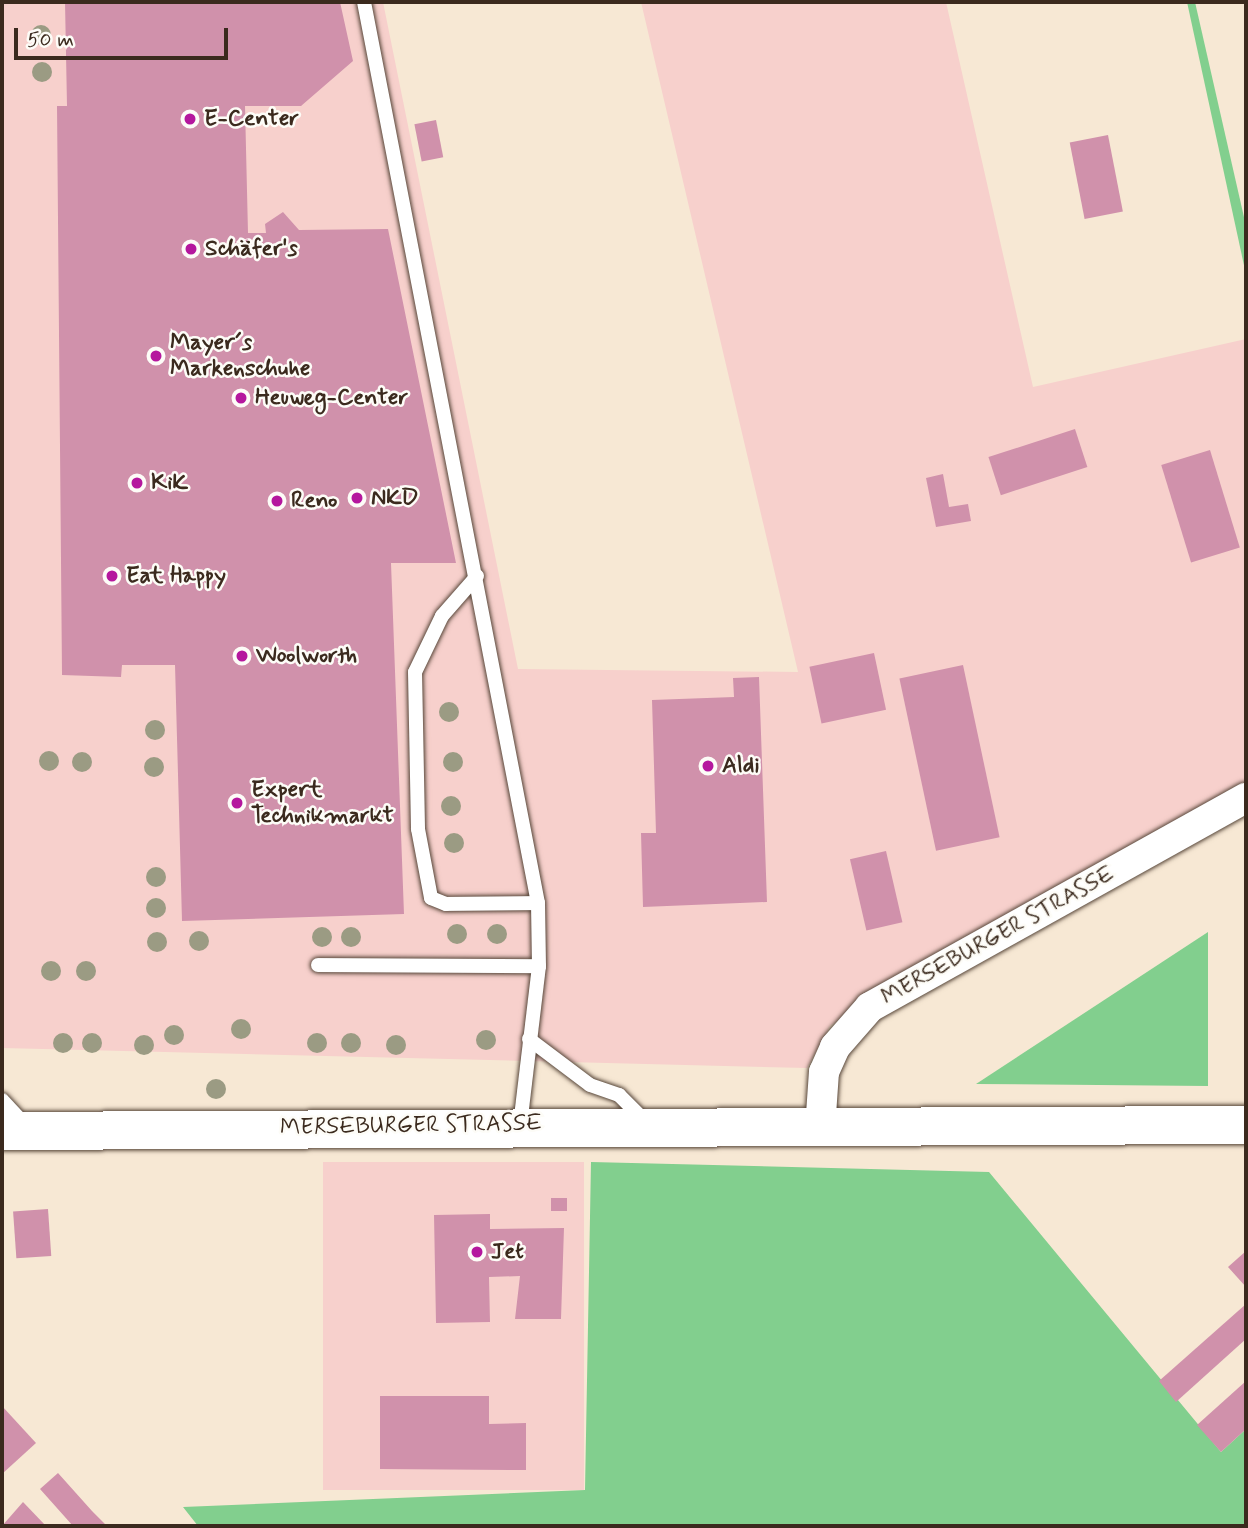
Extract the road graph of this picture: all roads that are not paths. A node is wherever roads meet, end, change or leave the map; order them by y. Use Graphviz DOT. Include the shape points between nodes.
graph roads {
  1 [pos="364,2"];
  2 [pos="477,576"];
  3 [pos="1246,798"];
  4 [pos="538,903"];
  5 [pos="318,965"];
  6 [pos="539,966"];
  7 [pos="529,1039"];
  8 [pos="2,1100"];
  9 [pos="648,1124"];
  10 [pos="520,1125"];
  11 [pos="1246,1125"];
  12 [pos="820,1129"];
  13 [pos="16,1130"];
  1 -- 2 [label="lane"];
  2 -- 4 [label="lane"];
  2 -- 4 [label="lane" via="442,616 415,672 424,864 431,898 446,904"];
  3 -- 12 [label="street, MERSEBURGER STRASSE" via="870,1007 829,1059"];
  4 -- 6 [label="lane"];
  5 -- 6 [label="lane"];
  6 -- 7 [label="lane"];
  7 -- 9 [label="lane" via="590,1085 619,1095"];
  7 -- 10 [label="lane"];
  8 -- 13 [label="lane"];
  9 -- 10 [label="main road, MERSEBURGER STRASSE"];
  9 -- 12 [label="main road, MERSEBURGER STRASSE"];
  10 -- 13 [label="main road, MERSEBURGER STRASSE"];
  11 -- 12 [label="main road, MERSEBURGER STRASSE"];
}
